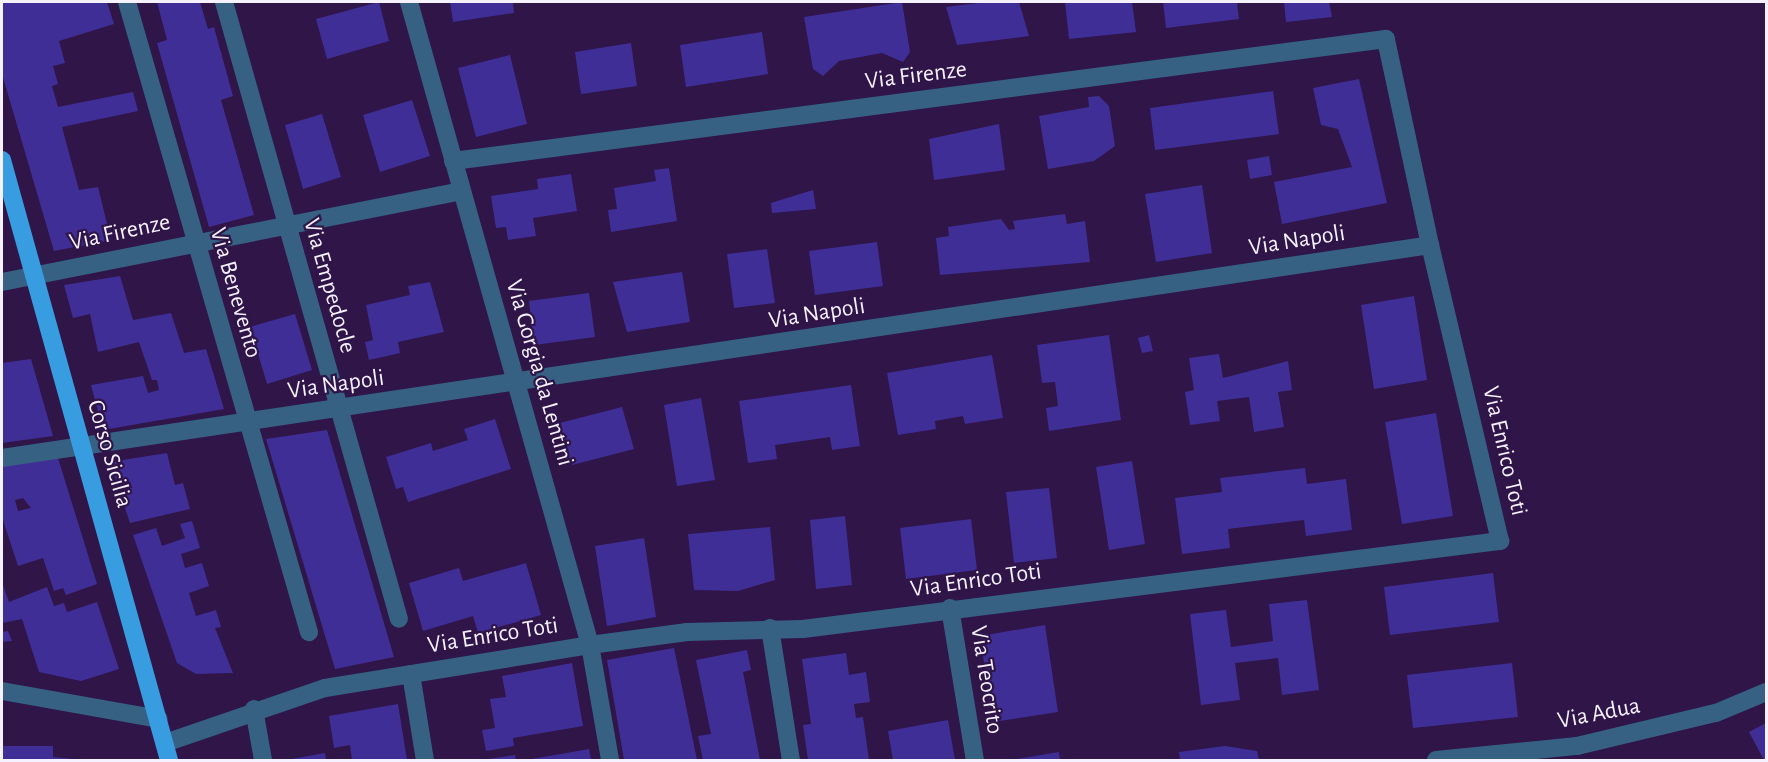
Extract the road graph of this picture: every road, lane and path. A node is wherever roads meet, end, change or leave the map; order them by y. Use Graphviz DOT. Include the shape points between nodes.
graph roads {
  1 [pos="127,2"];
  2 [pos="224,2"];
  3 [pos="409,2"];
  4 [pos="2,160"];
  5 [pos="453,161"];
  6 [pos="461,191"];
  7 [pos="285,223"];
  8 [pos="194,241"];
  9 [pos="1430,245"];
  10 [pos="35,276"];
  11 [pos="2,282"];
  12 [pos="518,384"];
  13 [pos="340,409"];
  14 [pos="248,422"];
  15 [pos="83,448"];
  16 [pos="2,458"];
  17 [pos="950,608"];
  18 [pos="399,620"];
  19 [pos="770,628"];
  20 [pos="309,632"];
  21 [pos="590,645"];
  22 [pos="411,674"];
  23 [pos="2,691"];
  24 [pos="1767,692"];
  25 [pos="254,709"];
  26 [pos="159,719"];
  27 [pos="167,752"];
  28 [pos="263,760"];
  29 [pos="425,760"];
  30 [pos="610,760"];
  31 [pos="791,760"];
  32 [pos="975,760"];
  33 [pos="1436,760"];
  1 -- 8 [label="street, Via Benevento"];
  2 -- 7 [label="street, Via Empedocle"];
  3 -- 5 [label="street, Via Gorgia da Lentini"];
  4 -- 10 [label="main road, Corso Sicilia"];
  5 -- 6 [label="street, Via Gorgia da Lentini"];
  5 -- 9 [label="street, Via Firenze" via="1386,39"];
  6 -- 7 [label="street, Via Firenze"];
  6 -- 12 [label="street, Via Gorgia da Lentini"];
  7 -- 8 [label="street, Via Firenze"];
  7 -- 13 [label="street, Via Empedocle"];
  8 -- 10 [label="street, Via Firenze"];
  8 -- 14 [label="street, Via Benevento"];
  9 -- 12 [label="street, Via Napoli"];
  9 -- 17 [label="street, Via Enrico Toti" via="1500,541"];
  10 -- 11 [label="street, Via Firenze"];
  10 -- 15 [label="main road, Corso Sicilia"];
  12 -- 13 [label="street, Via Napoli"];
  12 -- 21 [label="street, Via Gorgia da Lentini"];
  13 -- 14 [label="street, Via Napoli"];
  13 -- 18 [label="street, Via Empedocle"];
  14 -- 15 [label="street, Via Napoli"];
  14 -- 20 [label="street, Via Benevento"];
  15 -- 16 [label="street, Via Napoli"];
  15 -- 26 [label="main road, Corso Sicilia"];
  17 -- 19 [label="street, Via Enrico Toti" via="802,629"];
  17 -- 32 [label="street, Via Teocrito"];
  19 -- 21 [label="street, Via Enrico Toti"];
  19 -- 31 [label="street"];
  21 -- 22 [label="street, Via Enrico Toti"];
  21 -- 30 [label="street, Via Gorgia da Lentini"];
  22 -- 25 [label="street, Via Enrico Toti" via="326,688"];
  22 -- 29 [label="street"];
  23 -- 26 [label="street"];
  24 -- 33 [label="street, Via Adua" via="1716,713 1577,746"];
  25 -- 27 [label="street, Via Enrico Toti"];
  25 -- 28 [label="street"];
  26 -- 27 [label="main road, Corso Sicilia"];
}
